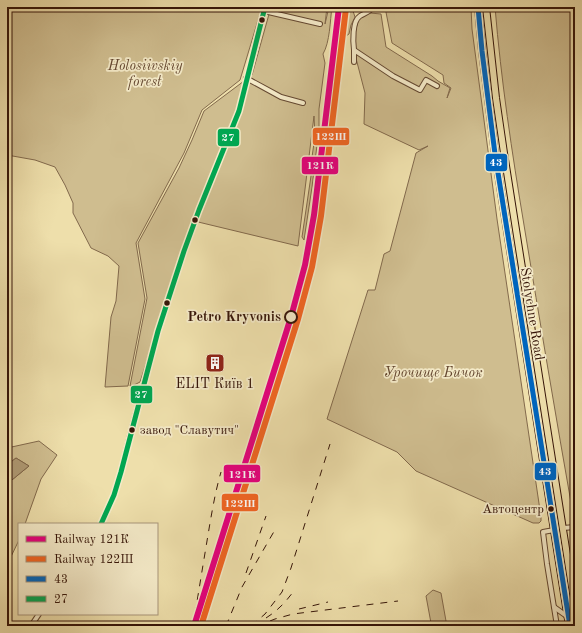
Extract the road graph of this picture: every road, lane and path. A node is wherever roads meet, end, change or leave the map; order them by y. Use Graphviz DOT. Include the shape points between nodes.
graph roads {
  1 [pos="373,7"];
  2 [pos="478,7"];
  3 [pos="486,7"];
  4 [pos="264,9"];
  5 [pos="320,24"];
  6 [pos="354,50"];
  7 [pos="354,62"];
  8 [pos="246,78"];
  9 [pos="437,86"];
  10 [pos="303,103"];
  11 [pos="101,523"];
  12 [pos="575,527"];
  13 [pos="563,528"];
  14 [pos="554,530"];
  15 [pos="575,606"];
  16 [pos="554,607"];
  17 [pos="38,615"];
  18 [pos="569,623"];
  19 [pos="31,626"];
  20 [pos="557,626"];
  1 -- 6 [label="street" via="355,23"];
  2 -- 14 [label="highway, Stolychne Road" via="495,154"];
  3 -- 13 [label="highway, Stolychne Road" via="504,153"];
  4 -- 5 [label="street"];
  4 -- 8 [label="street"];
  6 -- 7 [label="street"];
  6 -- 9 [label="street" via="393,76 420,90 426,80"];
  8 -- 10 [label="street" via="281,97"];
  8 -- 11 [label="street" via="239,111 199,210 158,331 121,472"];
  12 -- 13 [label="street"];
  13 -- 15 [label="highway, Stolychne Road"];
  14 -- 16 [label="street" via="543,532"];
  14 -- 18 [label="highway, Stolychne Road"];
  16 -- 18 [label="street"];
  16 -- 20 [label="street"];
  17 -- 19 [label="street"];
}
